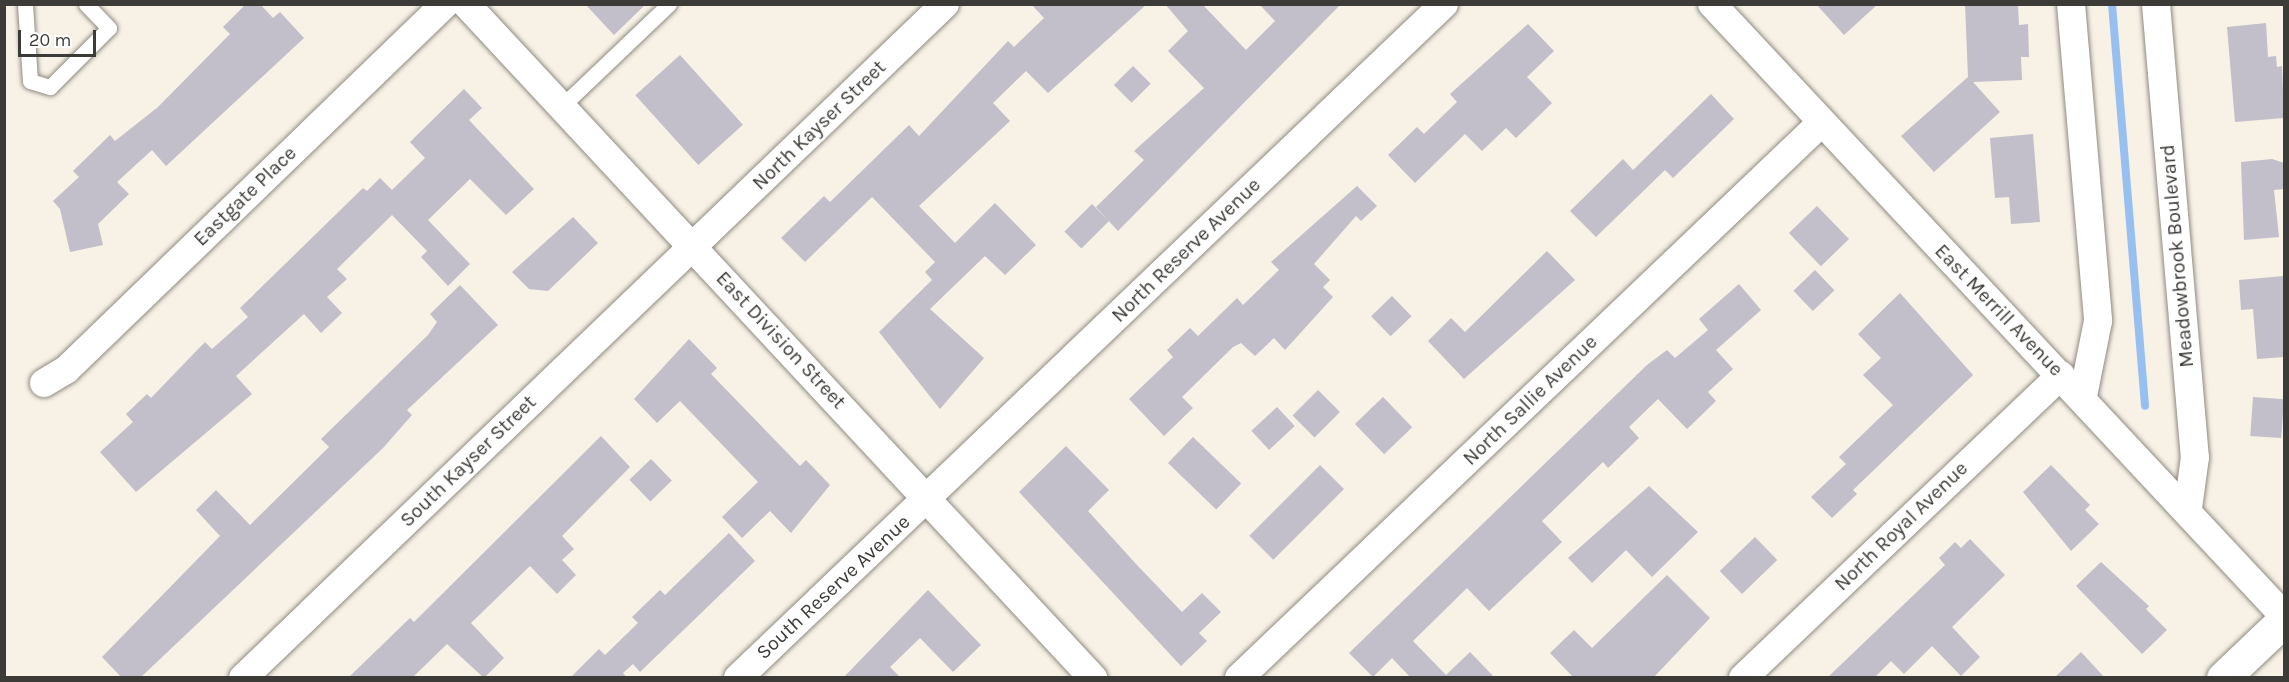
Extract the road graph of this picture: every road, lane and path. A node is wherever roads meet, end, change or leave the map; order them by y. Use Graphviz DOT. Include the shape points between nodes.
graph roads {
  1 [pos="25,4"];
  2 [pos="86,4"];
  3 [pos="445,4"];
  4 [pos="466,4"];
  5 [pos="669,4"];
  6 [pos="945,4"];
  7 [pos="1444,4"];
  8 [pos="1712,4"];
  9 [pos="2071,4"];
  10 [pos="2156,4"];
  11 [pos="562,106"];
  12 [pos="1821,123"];
  13 [pos="692,245"];
  14 [pos="2061,375"];
  15 [pos="44,383"];
  16 [pos="2083,396"];
  17 [pos="928,496"];
  18 [pos="2188,508"];
  19 [pos="2284,618"];
  20 [pos="243,678"];
  21 [pos="738,678"];
  22 [pos="1093,678"];
  23 [pos="1239,678"];
  24 [pos="1743,678"];
  25 [pos="2223,678"];
  1 -- 2 [label="lane" via="30,81 50,87 109,28"];
  3 -- 15 [label="street, Eastgate Place" via="66,370"];
  4 -- 11 [label="street, East Division Street"];
  5 -- 11 [label="lane"];
  6 -- 13 [label="street, North Kayser Street"];
  7 -- 17 [label="street, North Reserve Avenue"];
  8 -- 12 [label="street, East Merrill Avenue"];
  9 -- 16 [label="street" via="2098,321"];
  10 -- 18 [label="street, Meadowbrook Boulevard" via="2194,457"];
  11 -- 13 [label="street, East Division Street"];
  12 -- 14 [label="street, East Merrill Avenue"];
  12 -- 23 [label="street, North Sallie Avenue"];
  13 -- 17 [label="street, East Division Street"];
  13 -- 20 [label="street, South Kayser Street"];
  14 -- 16 [label="street, East Merrill Avenue"];
  14 -- 24 [label="street, North Royal Avenue"];
  16 -- 18 [label="street, East Merrill Avenue"];
  17 -- 21 [label="street, South Reserve Avenue"];
  17 -- 22 [label="street, East Division Street"];
  18 -- 19 [label="street, East Merrill Avenue"];
  19 -- 25 [label="street"];
}
